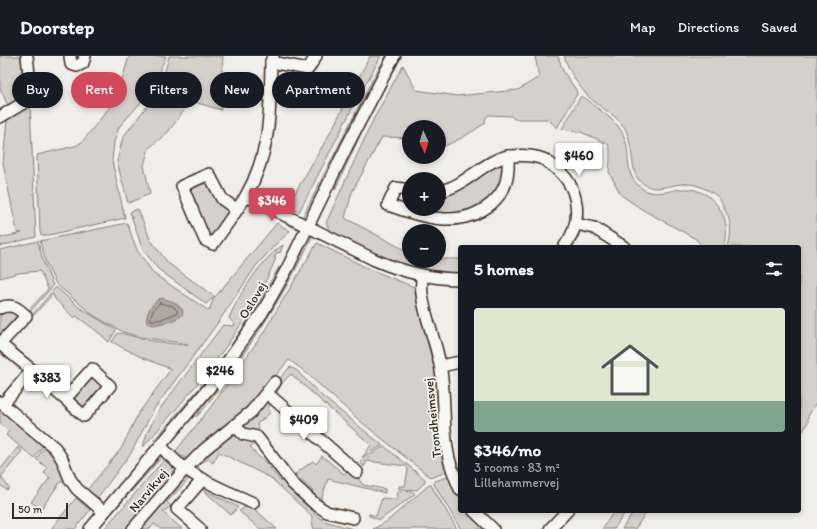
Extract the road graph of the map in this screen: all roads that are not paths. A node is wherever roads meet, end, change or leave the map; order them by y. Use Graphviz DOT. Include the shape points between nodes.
graph roads {
  1 [pos="27,56"];
  2 [pos="70,56"];
  3 [pos="85,56"];
  4 [pos="316,56"];
  5 [pos="394,56"];
  6 [pos="272,59"];
  7 [pos="0,117"];
  8 [pos="508,156"];
  9 [pos="446,188"];
  10 [pos="402,189"];
  11 [pos="246,196"];
  12 [pos="236,210"];
  13 [pos="402,210"];
  14 [pos="425,216"];
  15 [pos="576,224"];
  16 [pos="308,226"];
  17 [pos="566,245"];
  18 [pos="621,245"];
  19 [pos="422,276"];
  20 [pos="458,280"];
  21 [pos="0,308"];
  22 [pos="0,344"];
  23 [pos="458,362"];
  24 [pos="441,366"];
  25 [pos="32,370"];
  26 [pos="275,382"];
  27 [pos="267,392"];
  28 [pos="65,399"];
  29 [pos="2,403"];
  30 [pos="235,426"];
  31 [pos="161,446"];
  32 [pos="185,469"];
  33 [pos="350,470"];
  34 [pos="203,479"];
  35 [pos="458,484"];
  36 [pos="246,503"];
  37 [pos="104,512"];
  38 [pos="476,513"];
  39 [pos="565,513"];
  40 [pos="353,518"];
  41 [pos="90,529"];
  42 [pos="133,529"];
  43 [pos="200,529"];
  44 [pos="493,529"];
  45 [pos="550,529"];
  1 -- 7 [label="street" via="30,99"];
  2 -- 3 [label="street" via="71,64 77,66 83,63"];
  4 -- 6 [label="street" via="308,69"];
  5 -- 16 [label="street, Oslovej"];
  6 -- 11 [label="street" via="270,122 265,151"];
  8 -- 9 [label="street" via="492,162 458,185"];
  8 -- 14 [label="street" via="509,172 504,187 495,200 481,211 463,218"];
  8 -- 15 [label="street" via="534,157 559,170 568,180 575,196"];
  10 -- 13 [label="street" via="396,188 388,205"];
  11 -- 12 [label="street"];
  11 -- 16 [label="street"];
  12 -- 12 [label="street" via="213,244 205,240 182,186 209,174 222,199"];
  15 -- 17 [label="street"];
  15 -- 18 [label="street" via="594,228"];
  16 -- 19 [label="street" via="376,260"];
  16 -- 31 [label="street, Oslovej" via="287,269 258,318 209,388"];
  19 -- 20 [label="street"];
  19 -- 24 [label="street, Trondheimsvej" via="421,293"];
  21 -- 22 [label="street" via="17,308 26,316"];
  22 -- 25 [label="street"];
  23 -- 24 [label="street, Trondheimsvej"];
  24 -- 35 [label="street, Trondheimsvej" via="446,440"];
  25 -- 28 [label="street"];
  25 -- 29 [label="street"];
  26 -- 27 [label="street, Narvikvej"];
  27 -- 30 [label="street, Narvikvej" via="251,412"];
  27 -- 33 [label="street"];
  29 -- 37 [label="street" via="55,448 77,489"];
  30 -- 32 [label="street, Narvikvej" via="205,449"];
  30 -- 40 [label="street" via="243,434 257,437 292,482 315,504 327,512"];
  31 -- 32 [label="street, Narvikvej"];
  31 -- 37 [label="street, Oslovej"];
  32 -- 34 [label="street, Narvikvej"];
  32 -- 42 [label="street, Narvikvej"];
  34 -- 36 [label="street, Narvikvej"];
  34 -- 43 [label="street" via="177,509"];
  37 -- 41 [label="street, Oslovej"];
  38 -- 44 [label="street"];
  39 -- 45 [label="street"];
}
